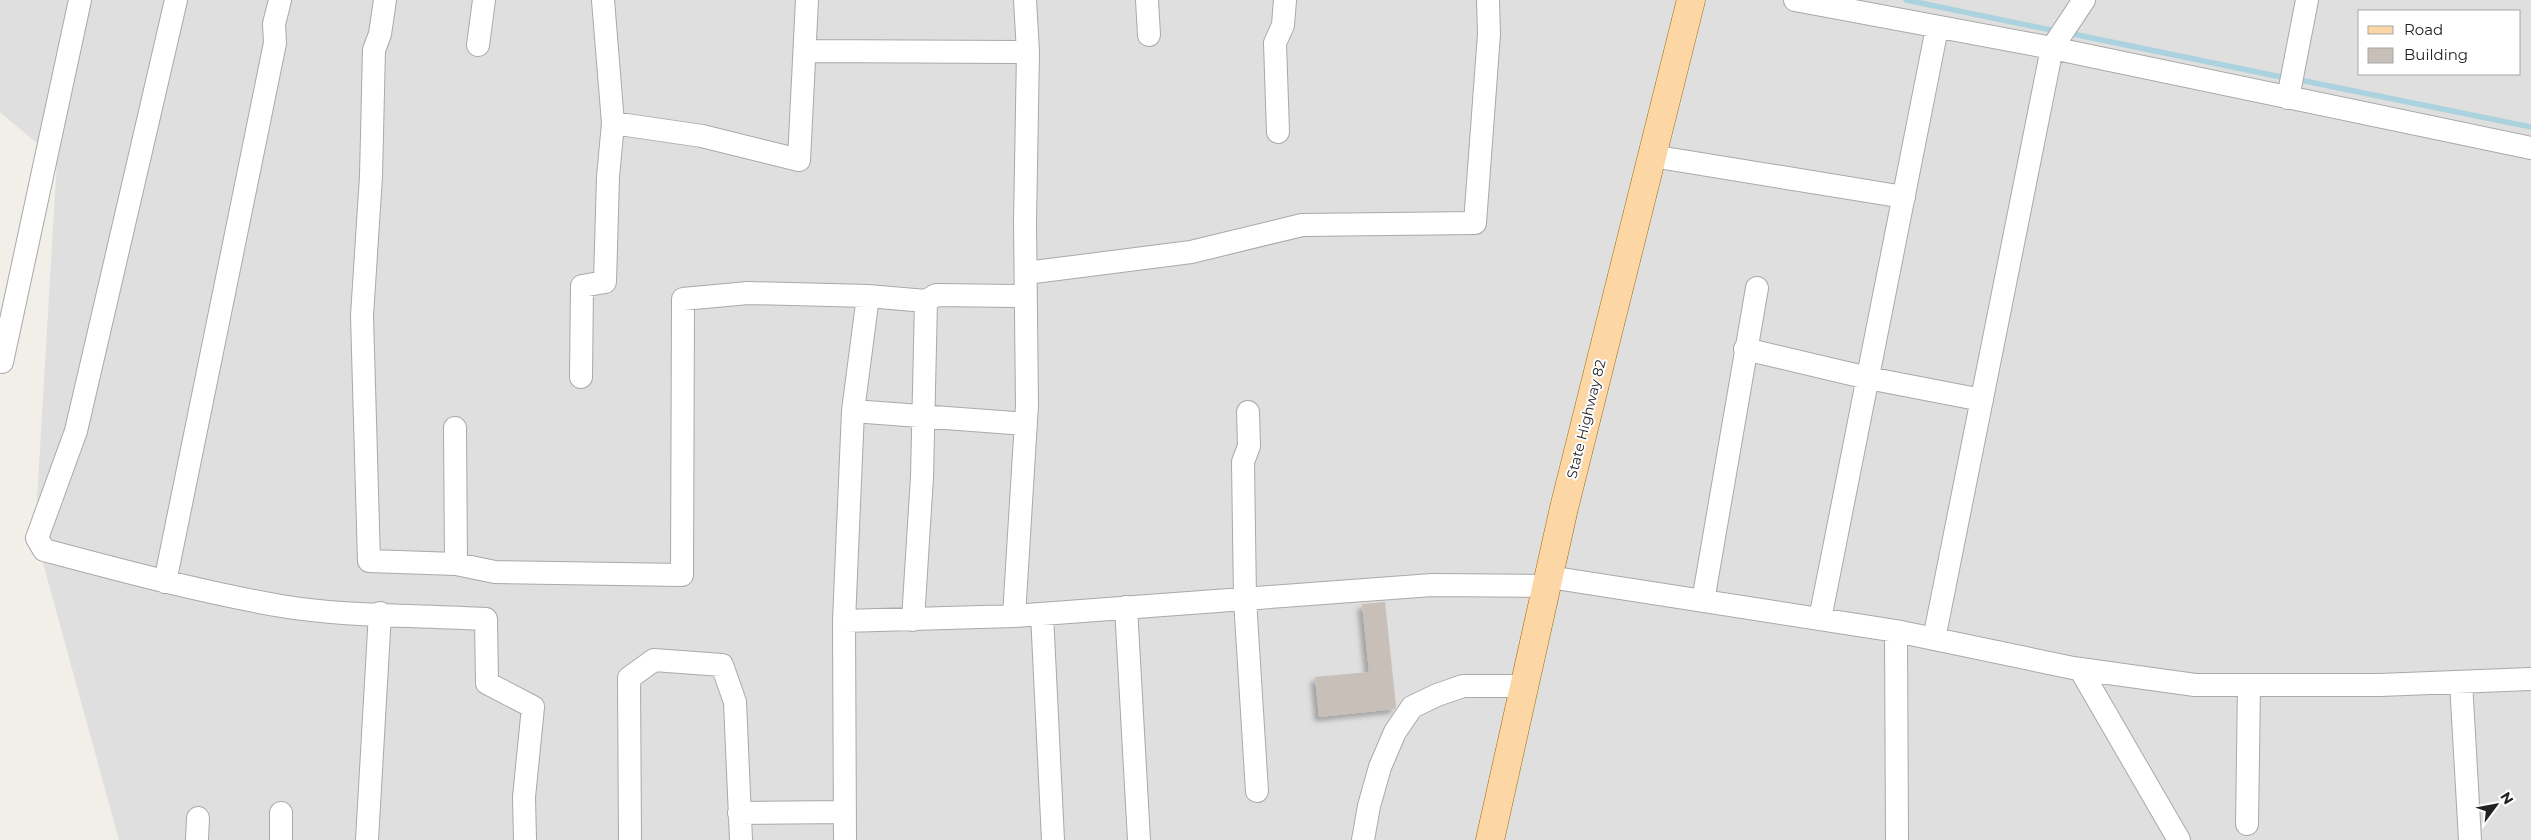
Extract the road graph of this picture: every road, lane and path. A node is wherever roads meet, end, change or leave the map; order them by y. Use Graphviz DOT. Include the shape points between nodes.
graph roads {
  1 [pos="80,0"];
  2 [pos="176,0"];
  3 [pos="280,0"];
  4 [pos="385,0"];
  5 [pos="484,0"];
  6 [pos="603,0"];
  7 [pos="807,0"];
  8 [pos="1025,0"];
  9 [pos="1147,0"];
  10 [pos="1285,0"];
  11 [pos="1488,0"];
  12 [pos="1691,0"];
  13 [pos="1795,0"];
  14 [pos="2084,0"];
  15 [pos="2307,0"];
  16 [pos="1892,8"];
  17 [pos="1937,28"];
  18 [pos="1149,35"];
  19 [pos="2059,37"];
  20 [pos="478,45"];
  21 [pos="805,52"];
  22 [pos="1028,52"];
  23 [pos="2291,85"];
  24 [pos="613,123"];
  25 [pos="1278,132"];
  26 [pos="2531,148"];
  27 [pos="1652,156"];
  28 [pos="1904,198"];
  29 [pos="1026,273"];
  30 [pos="1757,288"];
  31 [pos="868,296"];
  32 [pos="1026,296"];
  33 [pos="926,301"];
  34 [pos="1745,348"];
  35 [pos="2,362"];
  36 [pos="581,377"];
  37 [pos="1868,378"];
  38 [pos="1982,400"];
  39 [pos="853,411"];
  40 [pos="1248,412"];
  41 [pos="924,416"];
  42 [pos="1026,424"];
  43 [pos="455,428"];
  44 [pos="456,564"];
  45 [pos="1548,581"];
  46 [pos="165,582"];
  47 [pos="1245,600"];
  48 [pos="1703,601"];
  49 [pos="1126,608"];
  50 [pos="380,613"];
  51 [pos="1042,614"];
  52 [pos="1014,616"];
  53 [pos="1820,619"];
  54 [pos="913,620"];
  55 [pos="844,621"];
  56 [pos="1896,632"];
  57 [pos="1934,639"];
  58 [pos="2080,669"];
  59 [pos="2531,679"];
  60 [pos="2460,682"];
  61 [pos="2249,685"];
  62 [pos="1525,686"];
  63 [pos="1257,791"];
  64 [pos="844,812"];
  65 [pos="281,813"];
  66 [pos="739,813"];
  67 [pos="2247,824"];
  68 [pos="281,840"];
  69 [pos="368,840"];
  70 [pos="525,840"];
  71 [pos="630,840"];
  72 [pos="741,840"];
  73 [pos="845,840"];
  74 [pos="1054,840"];
  75 [pos="1139,840"];
  76 [pos="1363,840"];
  77 [pos="1490,840"];
  78 [pos="1897,840"];
  79 [pos="2179,840"];
  80 [pos="2470,840"];
  1 -- 35 [label="street"];
  2 -- 46 [label="street" via="76,431 37,538 44,550"];
  3 -- 46 [label="street" via="274,24 276,43"];
  4 -- 44 [label="street" via="374,50 371,176 362,316 369,561"];
  5 -- 20 [label="street"];
  6 -- 24 [label="street"];
  7 -- 21 [label="street"];
  8 -- 22 [label="street"];
  9 -- 18 [label="street"];
  10 -- 25 [label="street" via="1283,26 1275,43"];
  11 -- 29 [label="street" via="1489,34 1475,223 1302,225 1191,252"];
  12 -- 27 [label="main road, State Highway 82"];
  13 -- 16 [label="street"];
  14 -- 19 [label="street"];
  15 -- 23 [label="street"];
  16 -- 17 [label="street"];
  17 -- 19 [label="street"];
  17 -- 28 [label="street"];
  19 -- 23 [label="street"];
  19 -- 38 [label="street"];
  21 -- 22 [label="street"];
  21 -- 24 [label="street" via="800,160 702,136"];
  22 -- 29 [label="street"];
  23 -- 26 [label="street"];
  24 -- 36 [label="street" via="605,282 582,286"];
  27 -- 28 [label="street"];
  27 -- 45 [label="main road, State Highway 82"];
  28 -- 37 [label="street"];
  29 -- 32 [label="street"];
  30 -- 34 [label="street"];
  31 -- 33 [label="street"];
  31 -- 39 [label="street"];
  31 -- 44 [label="street" via="748,293 683,299 682,575 495,572"];
  32 -- 33 [label="street" via="936,295"];
  32 -- 42 [label="street"];
  33 -- 41 [label="street"];
  34 -- 37 [label="street"];
  34 -- 48 [label="street"];
  37 -- 38 [label="street"];
  37 -- 53 [label="street"];
  38 -- 57 [label="street"];
  39 -- 41 [label="street"];
  39 -- 55 [label="street"];
  40 -- 47 [label="street" via="1249,446 1243,462"];
  41 -- 42 [label="street"];
  41 -- 54 [label="street"];
  42 -- 52 [label="street"];
  43 -- 44 [label="street"];
  45 -- 47 [label="street" via="1432,585"];
  45 -- 48 [label="street"];
  45 -- 62 [label="main road, State Highway 82"];
  46 -- 50 [label="street" via="282,606 358,614"];
  47 -- 49 [label="street"];
  47 -- 63 [label="street"];
  48 -- 53 [label="street"];
  49 -- 51 [label="street"];
  49 -- 75 [label="street"];
  50 -- 69 [label="street"];
  50 -- 70 [label="street" via="486,619 487,683 533,708 524,798"];
  51 -- 52 [label="street"];
  51 -- 74 [label="street"];
  52 -- 54 [label="street"];
  53 -- 56 [label="street"];
  54 -- 55 [label="street"];
  55 -- 64 [label="street"];
  56 -- 57 [label="street"];
  56 -- 78 [label="street"];
  57 -- 58 [label="street"];
  58 -- 61 [label="street" via="2195,685"];
  58 -- 79 [label="street"];
  59 -- 60 [label="street"];
  60 -- 61 [label="street"];
  60 -- 80 [label="street"];
  61 -- 67 [label="street"];
  62 -- 76 [label="street" via="1462,686 1412,707 1394,732 1380,767"];
  62 -- 77 [label="main road, State Highway 82"];
  64 -- 66 [label="street"];
  64 -- 73 [label="street"];
  65 -- 68 [label="street"];
  66 -- 71 [label="street" via="736,702 722,665 654,660 629,678"];
  66 -- 72 [label="street"];
}
